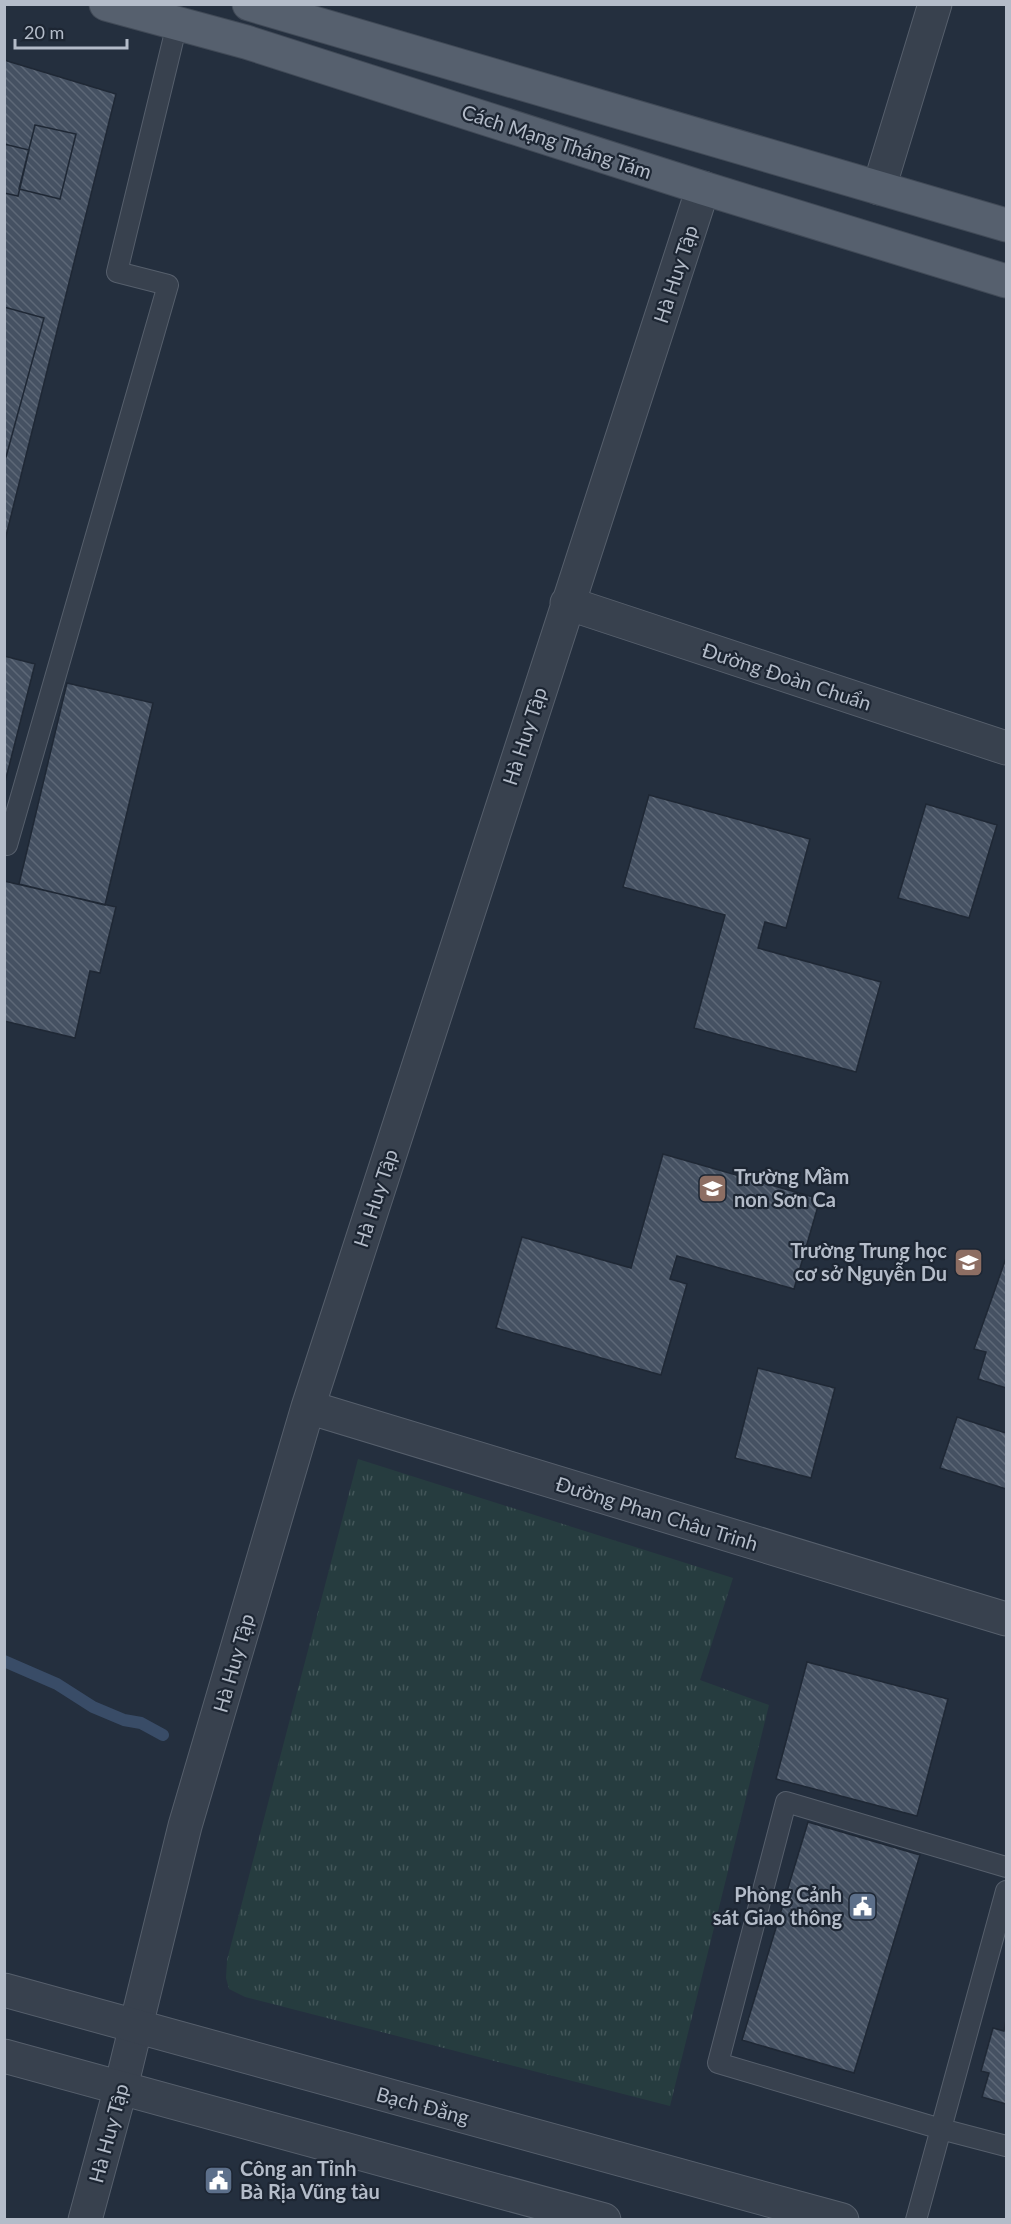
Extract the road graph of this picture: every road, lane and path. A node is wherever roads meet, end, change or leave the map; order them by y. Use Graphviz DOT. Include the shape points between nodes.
graph roads {
  1 [pos="106,4"];
  2 [pos="935,4"];
  3 [pos="258,6"];
  4 [pos="177,24"];
  5 [pos="703,188"];
  6 [pos="879,188"];
  7 [pos="1006,225"];
  8 [pos="1006,281"];
  9 [pos="567,603"];
  10 [pos="1006,748"];
  11 [pos="7,845"];
  12 [pos="308,1407"];
  13 [pos="1006,1619"];
  14 [pos="1006,1868"];
  15 [pos="1006,1891"];
  16 [pos="4,1990"];
  17 [pos="136,2026"];
  18 [pos="4,2056"];
  19 [pos="121,2087"];
  20 [pos="941,2129"];
  21 [pos="1006,2146"];
  22 [pos="85,2220"];
  23 [pos="604,2220"];
  24 [pos="842,2220"];
  25 [pos="916,2220"];
  1 -- 4 [label="main road, Cách Mạng Tháng Tám"];
  2 -- 6 [label="street"];
  3 -- 6 [label="main road"];
  4 -- 5 [label="main road, Cách Mạng Tháng Tám" via="246,42"];
  4 -- 11 [label="lane" via="117,272 168,285"];
  5 -- 8 [label="main road, Cách Mạng Tháng Tám"];
  5 -- 9 [label="street, Hà Huy Tập"];
  6 -- 7 [label="main road"];
  9 -- 10 [label="street, Đường Đoàn Chuẩn"];
  9 -- 12 [label="street, Hà Huy Tập"];
  12 -- 13 [label="street, Đường Phan Châu Trinh"];
  12 -- 17 [label="street, Hà Huy Tập" via="185,1826"];
  14 -- 20 [label="lane" via="786,1802 718,2063"];
  15 -- 20 [label="lane"];
  16 -- 17 [label="street, Bạch Đằng"];
  17 -- 19 [label="street, Hà Huy Tập"];
  17 -- 24 [label="street, Bạch Đằng"];
  18 -- 19 [label="street"];
  19 -- 22 [label="street, Hà Huy Tập"];
  19 -- 23 [label="street"];
  20 -- 21 [label="lane"];
  20 -- 25 [label="lane"];
}
